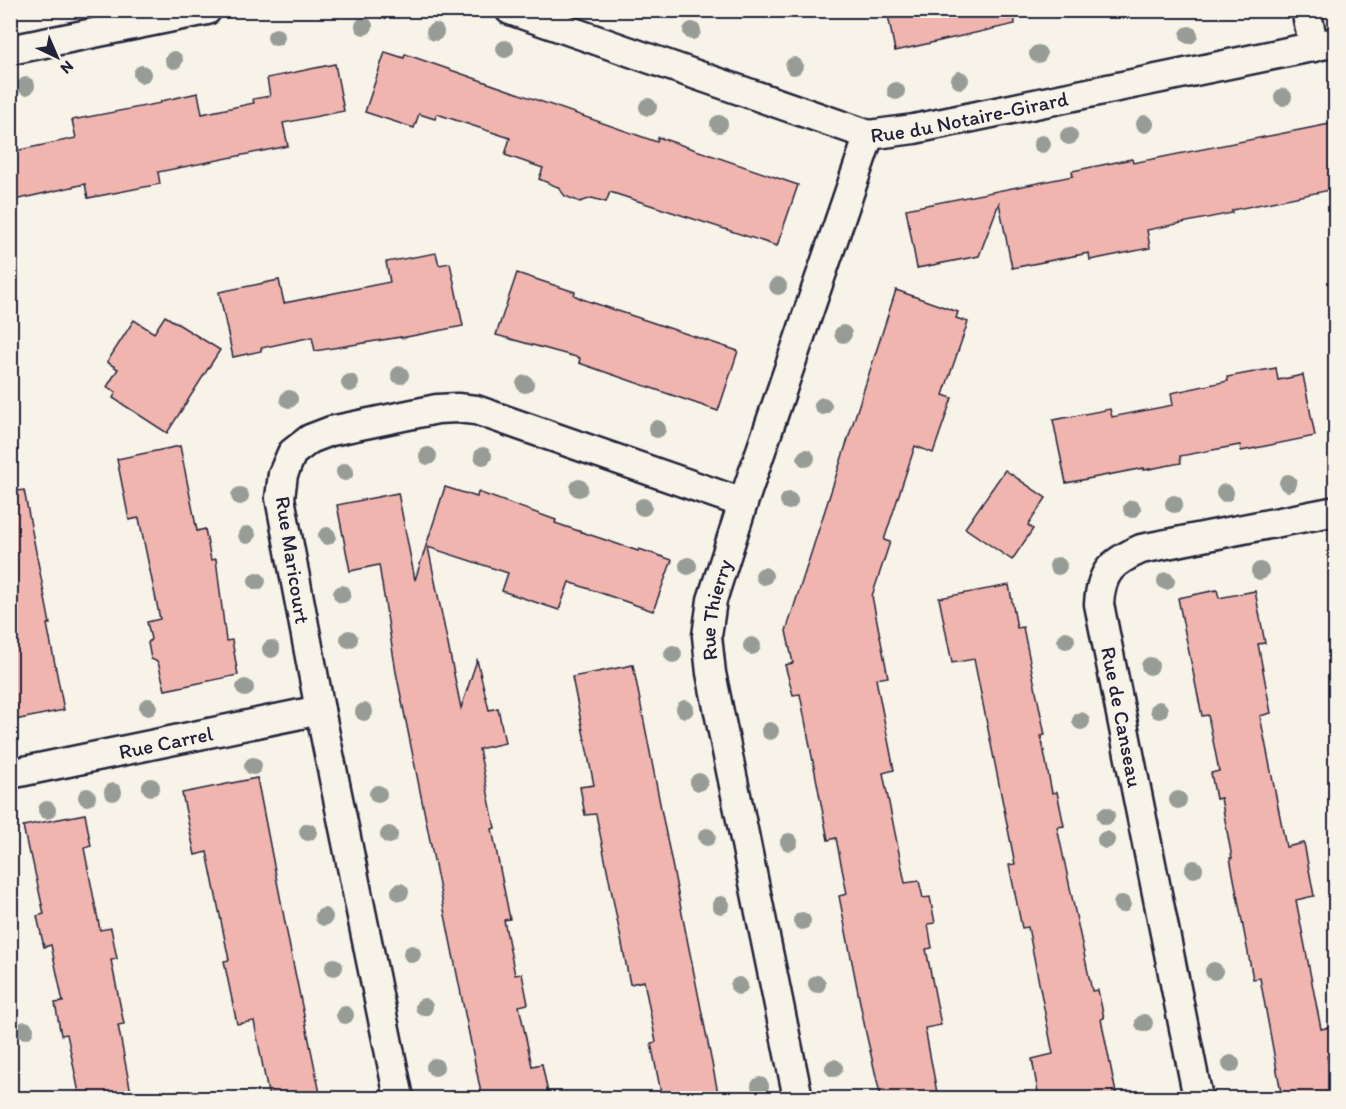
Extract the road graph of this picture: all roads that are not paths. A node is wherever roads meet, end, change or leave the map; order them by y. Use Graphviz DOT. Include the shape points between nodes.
graph roads {
  1 [pos="510,10"];
  2 [pos="1306,10"];
  3 [pos="199,11"];
  4 [pos="1325,44"];
  5 [pos="10,50"];
  6 [pos="869,135"];
  7 [pos="743,503"];
  8 [pos="1335,511"];
  9 [pos="320,710"];
  10 [pos="10,774"];
  11 [pos="399,1098"];
  12 [pos="798,1098"];
  13 [pos="1198,1098"];
  1 -- 6 [label="street, Rue du Notaire-Girard"];
  2 -- 4 [label="street"];
  3 -- 5 [label="street"];
  4 -- 6 [label="street, Rue du Notaire-Girard"];
  6 -- 7 [label="street, Rue Thierry"];
  7 -- 9 [label="street, Rue Maricourt" via="476,411 457,408 331,431 310,439 292,453 283,474 280,498"];
  7 -- 12 [label="street, Rue Thierry" via="712,600 707,636 711,673"];
  8 -- 13 [label="street, Rue de Canseau" via="1141,549 1108,568 1100,586 1099,604"];
  9 -- 10 [label="street, Rue Carrel"];
  9 -- 11 [label="street, Rue Maricourt"];
}
